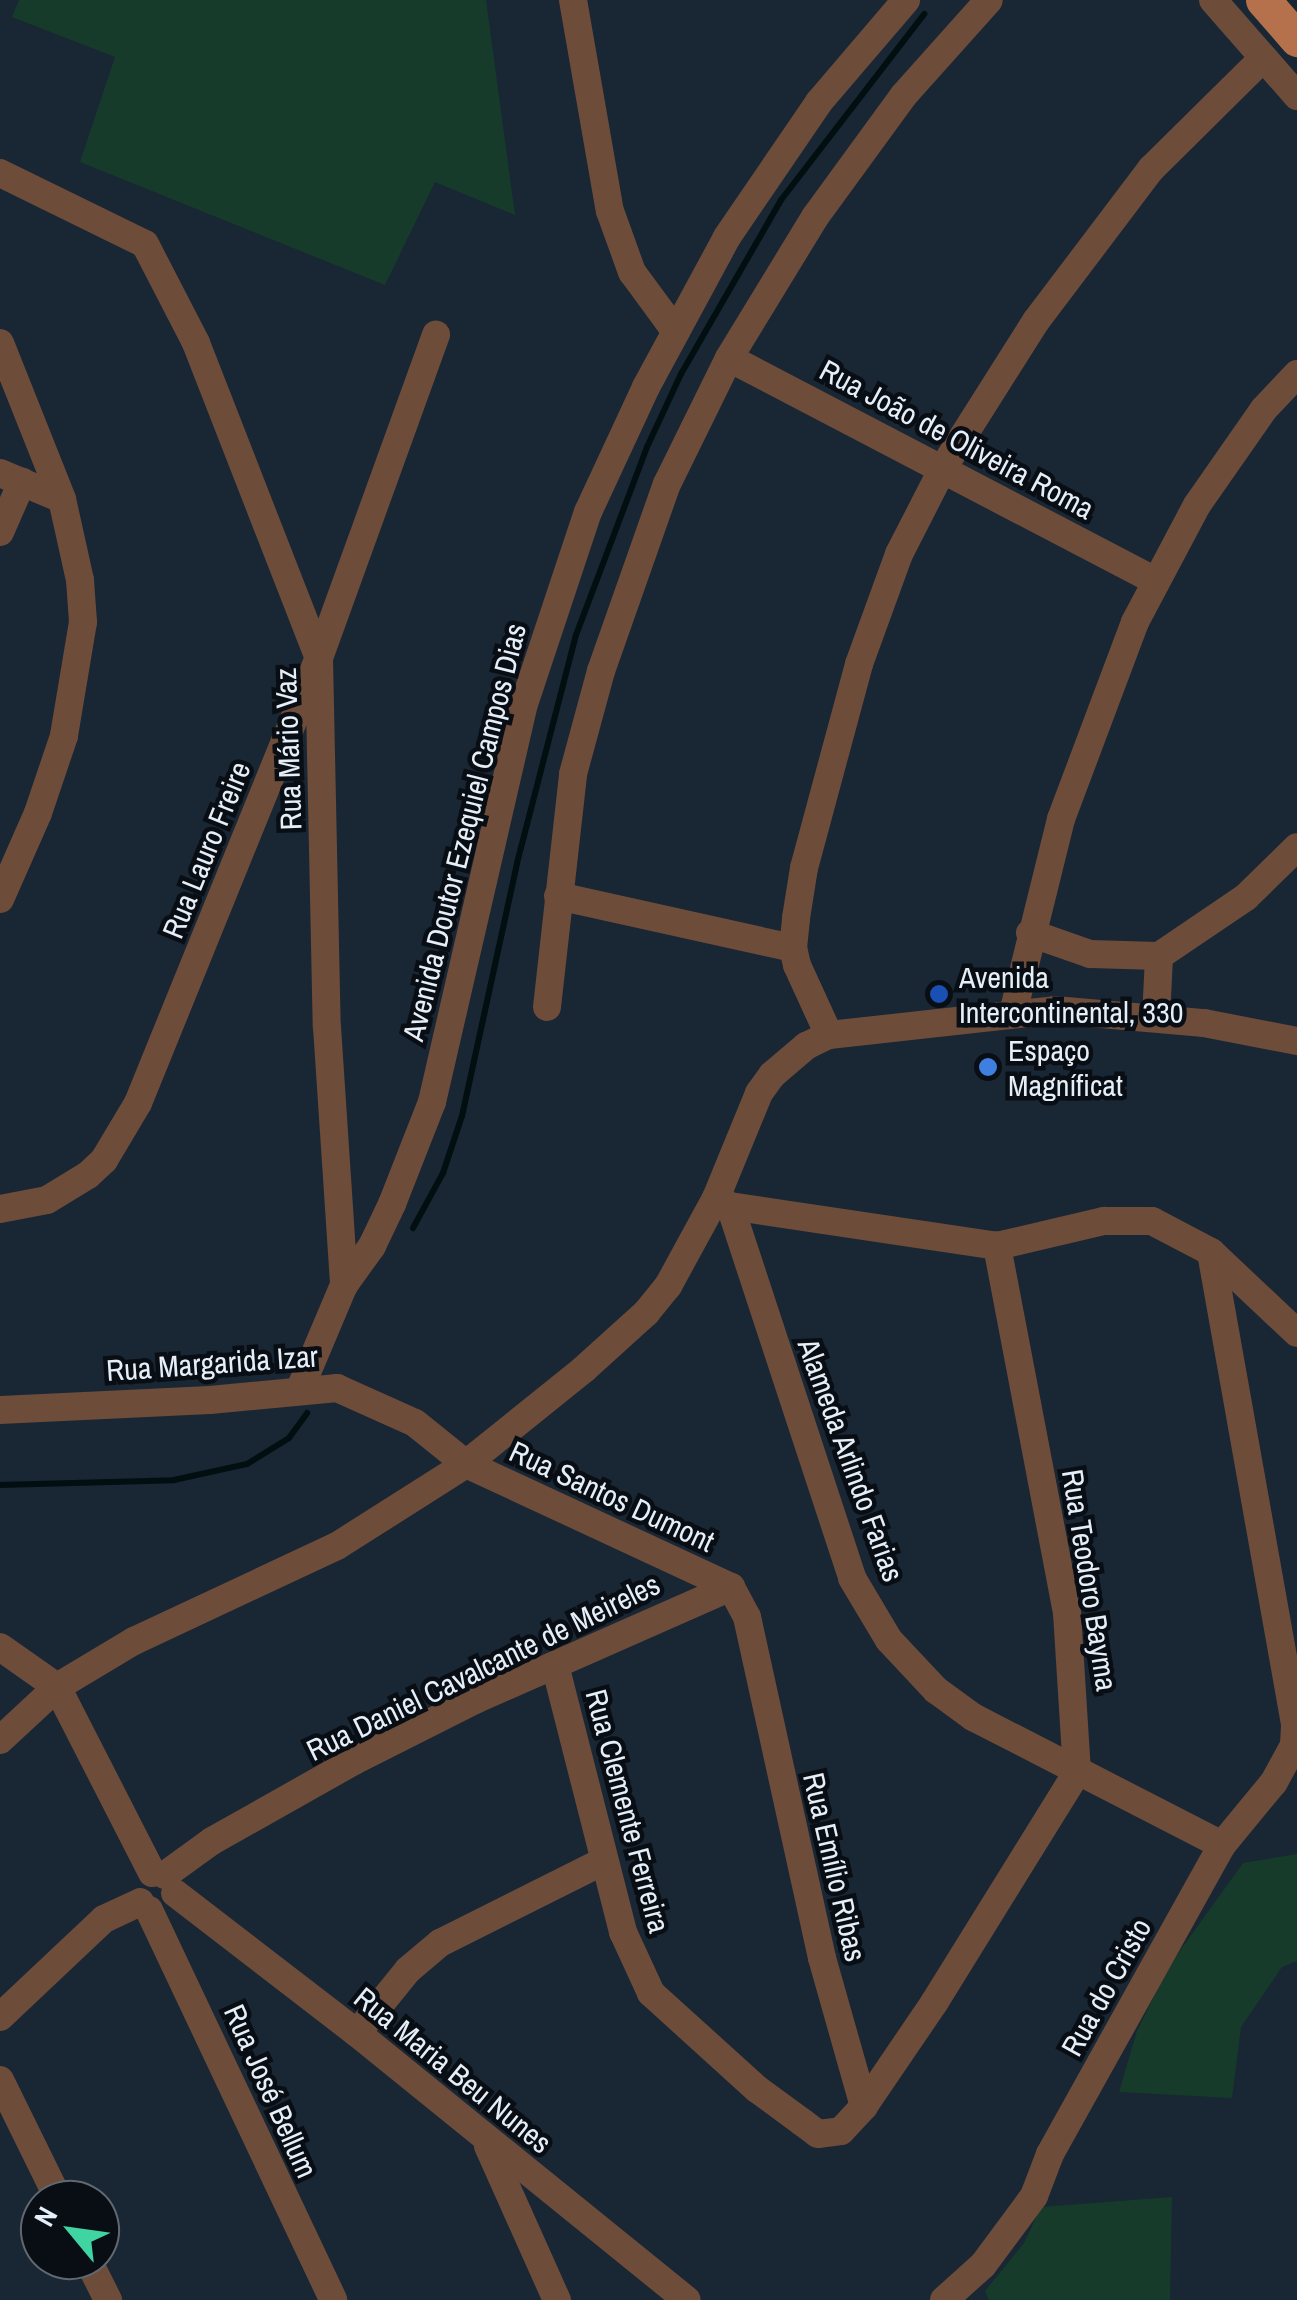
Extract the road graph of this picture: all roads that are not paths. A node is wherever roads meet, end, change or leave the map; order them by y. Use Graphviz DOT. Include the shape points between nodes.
graph roads {
  1 [pos="573,0"];
  2 [pos="906,0"];
  3 [pos="989,0"];
  4 [pos="1213,0"];
  5 [pos="1263,0"];
  6 [pos="1297,39"];
  7 [pos="1264,58"];
  8 [pos="1297,96"];
  9 [pos="0,173"];
  10 [pos="676,332"];
  11 [pos="436,335"];
  12 [pos="0,343"];
  13 [pos="729,358"];
  14 [pos="1297,374"];
  15 [pos="943,468"];
  16 [pos="11,477"];
  17 [pos="62,498"];
  18 [pos="2,522"];
  19 [pos="1154,580"];
  20 [pos="319,658"];
  21 [pos="1297,848"];
  22 [pos="558,896"];
  23 [pos="0,899"];
  24 [pos="1030,932"];
  25 [pos="793,948"];
  26 [pos="1160,956"];
  27 [pos="546,1006"];
  28 [pos="1013,1013"];
  29 [pos="1156,1018"];
  30 [pos="829,1035"];
  31 [pos="1297,1041"];
  32 [pos="723,1202"];
  33 [pos="0,1209"];
  34 [pos="997,1246"];
  35 [pos="1211,1252"];
  36 [pos="344,1286"];
  37 [pos="1297,1334"];
  38 [pos="300,1389"];
  39 [pos="0,1410"];
  40 [pos="466,1464"];
  41 [pos="731,1588"];
  42 [pos="0,1647"];
  43 [pos="555,1665"];
  44 [pos="58,1687"];
  45 [pos="0,1740"];
  46 [pos="1078,1772"];
  47 [pos="1222,1845"];
  48 [pos="604,1861"];
  49 [pos="164,1880"];
  50 [pos="144,1906"];
  51 [pos="0,2017"];
  52 [pos="358,2033"];
  53 [pos="0,2080"];
  54 [pos="864,2106"];
  55 [pos="485,2141"];
  56 [pos="49,2180"];
  57 [pos="333,2300"];
  58 [pos="557,2300"];
  59 [pos="687,2300"];
  60 [pos="944,2300"];
  1 -- 10 [label="street" via="610,210 632,272"];
  2 -- 10 [label="street, Avenida Doutor Ezequiel Campos Dias" via="772,167"];
  3 -- 13 [label="street" via="874,133"];
  4 -- 7 [label="street"];
  5 -- 6 [label="main road"];
  7 -- 8 [label="street"];
  7 -- 15 [label="street" via="1151,169 1036,320"];
  9 -- 20 [label="street, Rua Mário Vaz" via="145,244 196,343"];
  10 -- 36 [label="street, Avenida Doutor Ezequiel Campos Dias" via="588,512 557,599 504,783 432,1102 386,1218"];
  11 -- 20 [label="street, Rua Lauro Freire"];
  12 -- 17 [label="street"];
  13 -- 15 [label="street, Rua João de Oliveira Roma"];
  13 -- 22 [label="street" via="667,484 601,671 573,774"];
  14 -- 19 [label="street" via="1236,446"];
  15 -- 19 [label="street, Rua João de Oliveira Roma"];
  15 -- 25 [label="street" via="898,554 859,664 804,868"];
  16 -- 17 [label="street"];
  16 -- 18 [label="street"];
  17 -- 23 [label="street" via="80,580 80,658 64,736"];
  19 -- 24 [label="street" via="1087,743"];
  20 -- 33 [label="street, Rua Lauro Freire" via="118,1141 68,1189"];
  20 -- 36 [label="street, Rua Mário Vaz" via="327,1027"];
  21 -- 26 [label="street" via="1246,897"];
  22 -- 25 [label="street"];
  22 -- 27 [label="street"];
  24 -- 26 [label="street" via="1090,954"];
  24 -- 28 [label="street"];
  25 -- 30 [label="street"];
  26 -- 29 [label="street"];
  28 -- 29 [label="street"];
  28 -- 30 [label="street"];
  29 -- 31 [label="street"];
  30 -- 32 [label="street" via="788,1060 759,1093"];
  32 -- 34 [label="street"];
  32 -- 40 [label="street" via="646,1313"];
  32 -- 46 [label="street, Alameda Arlindo Farias" via="852,1578 889,1640 936,1690 973,1717"];
  34 -- 35 [label="street" via="1124,1218 1174,1228"];
  34 -- 46 [label="street, Rua Teodoro Bayma" via="1067,1612"];
  35 -- 37 [label="street"];
  35 -- 47 [label="street, Rua do Cristo" via="1295,1736 1290,1756"];
  36 -- 38 [label="street, Avenida Doutor Ezequiel Campos Dias"];
  38 -- 39 [label="street, Rua Margarida Izar"];
  38 -- 40 [label="street, Rua Margarida Izar" via="336,1388 373,1401 415,1423"];
  40 -- 41 [label="street, Rua Santos Dumont"];
  40 -- 44 [label="street" via="337,1546 134,1640"];
  41 -- 43 [label="street, Rua Daniel Cavalcante de Meireles"];
  41 -- 54 [label="street, Rua Emílio Ribas" via="748,1618 822,1958"];
  42 -- 44 [label="street"];
  43 -- 48 [label="street, Rua Clemente Ferreira"];
  43 -- 49 [label="street, Rua Daniel Cavalcante de Meireles" via="354,1760 212,1841"];
  44 -- 45 [label="street"];
  44 -- 49 [label="street, Rua Maria Beu Nunes"];
  46 -- 47 [label="street"];
  46 -- 54 [label="street"];
  47 -- 60 [label="street, Rua do Cristo" via="1064,2128 1034,2196 992,2254"];
  48 -- 52 [label="street" via="440,1943 408,1970"];
  48 -- 54 [label="street, Rua Clemente Ferreira" via="623,1932 651,1993 757,2090 818,2134 841,2131"];
  49 -- 50 [label="street, Rua Daniel Cavalcante de Meireles" via="166,1908"];
  49 -- 52 [label="street, Rua Maria Beu Nunes"];
  50 -- 51 [label="street" via="104,1919"];
  50 -- 57 [label="street, Rua José Bellum"];
  52 -- 55 [label="street, Rua Maria Beu Nunes"];
  53 -- 56 [label="street"];
  55 -- 58 [label="street"];
  55 -- 59 [label="street, Rua Maria Beu Nunes"];
}
